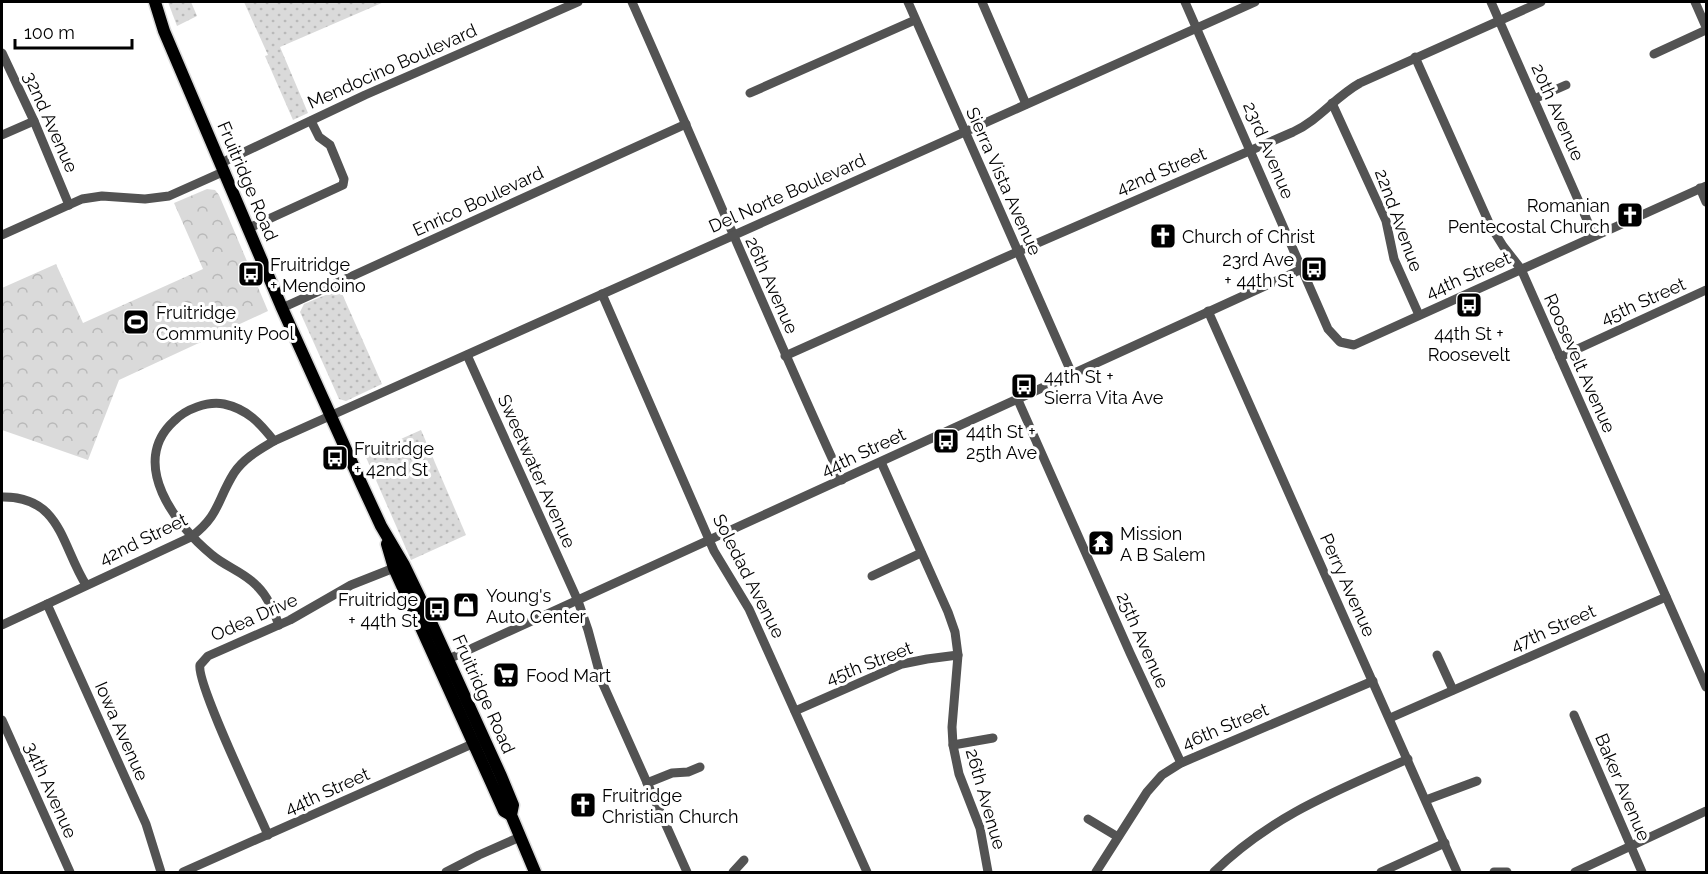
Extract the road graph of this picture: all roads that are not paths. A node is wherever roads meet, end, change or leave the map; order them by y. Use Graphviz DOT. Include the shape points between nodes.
graph roads {
  1 [pos="149,2"];
  2 [pos="578,2"];
  3 [pos="632,2"];
  4 [pos="908,2"];
  5 [pos="982,2"];
  6 [pos="1185,2"];
  7 [pos="1255,2"];
  8 [pos="1491,2"];
  9 [pos="1541,2"];
  10 [pos="1695,2"];
  11 [pos="156,7"];
  12 [pos="915,20"];
  13 [pos="1499,20"];
  14 [pos="1198,28"];
  15 [pos="1707,29"];
  16 [pos="2,53"];
  17 [pos="1654,54"];
  18 [pos="1415,57"];
  19 [pos="1566,85"];
  20 [pos="750,93"];
  21 [pos="1534,99"];
  22 [pos="1332,103"];
  23 [pos="1026,104"];
  24 [pos="34,121"];
  25 [pos="311,121"];
  26 [pos="686,124"];
  27 [pos="965,132"];
  28 [pos="2,135"];
  29 [pos="1250,150"];
  30 [pos="223,167"];
  31 [pos="1703,187"];
  32 [pos="1707,202"];
  33 [pos="69,205"];
  34 [pos="249,228"];
  35 [pos="2,235"];
  36 [pos="732,235"];
  37 [pos="1594,236"];
  38 [pos="1017,252"];
  39 [pos="1302,269"];
  40 [pos="1521,269"];
  41 [pos="1707,290"];
  42 [pos="602,294"];
  43 [pos="282,308"];
  44 [pos="1208,311"];
  45 [pos="1419,315"];
  46 [pos="1340,342"];
  47 [pos="467,355"];
  48 [pos="785,356"];
  49 [pos="1560,357"];
  50 [pos="1072,374"];
  51 [pos="1017,398"];
  52 [pos="331,416"];
  53 [pos="274,441"];
  54 [pos="881,462"];
  55 [pos="842,480"];
  56 [pos="2,497"];
  57 [pos="381,526"];
  58 [pos="190,537"];
  59 [pos="711,540"];
  60 [pos="921,553"];
  61 [pos="394,568"];
  62 [pos="872,576"];
  63 [pos="86,585"];
  64 [pos="1666,597"];
  65 [pos="578,601"];
  66 [pos="47,604"];
  67 [pos="2,625"];
  68 [pos="279,625"];
  69 [pos="958,655"];
  70 [pos="1437,655"];
  71 [pos="443,661"];
  72 [pos="1373,681"];
  73 [pos="1707,687"];
  74 [pos="1453,690"];
  75 [pos="795,711"];
  76 [pos="1574,715"];
  77 [pos="1390,718"];
  78 [pos="2,720"];
  79 [pos="993,738"];
  80 [pos="479,742"];
  81 [pos="953,745"];
  82 [pos="1408,759"];
  83 [pos="1181,763"];
  84 [pos="700,767"];
  85 [pos="1478,781"];
  86 [pos="647,783"];
  87 [pos="1426,800"];
  88 [pos="1707,811"];
  89 [pos="1088,819"];
  90 [pos="268,835"];
  91 [pos="520,837"];
  92 [pos="1118,837"];
  93 [pos="1445,843"];
  94 [pos="1630,846"];
  95 [pos="744,860"];
  96 [pos="70,873"];
  97 [pos="161,873"];
  98 [pos="183,873"];
  99 [pos="446,873"];
  100 [pos="536,873"];
  101 [pos="687,873"];
  102 [pos="734,873"];
  103 [pos="867,873"];
  104 [pos="988,873"];
  105 [pos="1096,873"];
  106 [pos="1214,873"];
  107 [pos="1381,873"];
  108 [pos="1457,873"];
  109 [pos="1494,873"];
  110 [pos="1507,873"];
  111 [pos="1575,873"];
  112 [pos="1642,873"];
  1 -- 11 [label="main road, Fruitridge Road"];
  2 -- 25 [label="street, Mendocino Boulevard"];
  3 -- 26 [label="street, 26th Avenue"];
  4 -- 12 [label="street, Sierra Vista Avenue"];
  5 -- 23 [label="street"];
  6 -- 14 [label="street, 23rd Avenue"];
  7 -- 14 [label="street, Del Norte Boulevard"];
  8 -- 13 [label="street, 20th Avenue"];
  9 -- 13 [label="street, 42nd Street"];
  10 -- 15 [label="street"];
  11 -- 30 [label="main road, Fruitridge Road"];
  12 -- 20 [label="street"];
  12 -- 27 [label="street, Sierra Vista Avenue"];
  13 -- 18 [label="street, 42nd Street"];
  13 -- 21 [label="street, 20th Avenue"];
  14 -- 23 [label="street, Del Norte Boulevard"];
  14 -- 29 [label="street, 23rd Avenue"];
  15 -- 17 [label="street"];
  16 -- 24 [label="street, 32nd Avenue"];
  18 -- 22 [label="street, 42nd Street" via="1360,82"];
  18 -- 40 [label="street, Roosevelt Avenue" via="1490,225"];
  19 -- 21 [label="street"];
  21 -- 37 [label="street, 20th Avenue"];
  22 -- 29 [label="street, 42nd Street" via="1301,128"];
  22 -- 45 [label="street, 22nd Avenue" via="1386,221 1394,260"];
  23 -- 27 [label="street, Del Norte Boulevard"];
  24 -- 28 [label="street"];
  24 -- 33 [label="street, 32nd Avenue"];
  25 -- 30 [label="street, Mendocino Boulevard"];
  25 -- 34 [label="street" via="319,137 330,145 343,185"];
  26 -- 36 [label="street, 26th Avenue"];
  26 -- 43 [label="street, Enrico Boulevard"];
  27 -- 36 [label="street, Del Norte Boulevard"];
  27 -- 38 [label="street, Sierra Vista Avenue"];
  29 -- 38 [label="street, 42nd Street"];
  29 -- 39 [label="street, 23rd Avenue"];
  30 -- 33 [label="street, Mendocino Boulevard" via="169,196 145,199 102,195"];
  30 -- 34 [label="main road, Fruitridge Road"];
  31 -- 32 [label="street"];
  31 -- 37 [label="street, 44th Street"];
  33 -- 35 [label="street, Mendocino Boulevard"];
  34 -- 43 [label="main road, Fruitridge Road"];
  36 -- 42 [label="street, Del Norte Boulevard"];
  36 -- 48 [label="street, 26th Avenue"];
  37 -- 40 [label="street, 44th Street"];
  38 -- 48 [label="street, 42nd Street"];
  38 -- 50 [label="street, Sierra Vista Avenue"];
  39 -- 44 [label="street, 44th Street"];
  39 -- 46 [label="street, 23rd Avenue" via="1328,328"];
  40 -- 45 [label="street, 44th Street"];
  40 -- 49 [label="street, Roosevelt Avenue"];
  41 -- 49 [label="street, 45th Street"];
  42 -- 47 [label="street, Del Norte Boulevard"];
  42 -- 59 [label="street, Soledad Avenue"];
  43 -- 52 [label="main road, Fruitridge Road"];
  44 -- 50 [label="street, 44th Street"];
  44 -- 72 [label="street, Perry Avenue"];
  45 -- 46 [label="street, 44th Street" via="1354,345"];
  47 -- 52 [label="street, Del Norte Boulevard"];
  47 -- 65 [label="street, Sweetwater Avenue"];
  48 -- 55 [label="street, 26th Avenue"];
  49 -- 64 [label="street, Roosevelt Avenue"];
  50 -- 51 [label="street, 44th Street"];
  51 -- 54 [label="street, 44th Street"];
  51 -- 83 [label="street, 25th Avenue"];
  52 -- 53 [label="street, 42nd Street"];
  52 -- 57 [label="main road, Fruitridge Road"];
  53 -- 58 [label="street, 42nd Street" via="248,457 235,472 215,514"];
  53 -- 58 [label="street" via="256,419 226,404 191,409 170,425 155,456 156,475 161,494"];
  54 -- 55 [label="street, 44th Street"];
  54 -- 60 [label="street, 26th Avenue"];
  55 -- 59 [label="street, 44th Street"];
  56 -- 63 [label="street" via="25,499 47,512 58,525"];
  57 -- 61 [label="main road, Fruitridge Road"];
  57 -- 71 [label="main road, Fruitridge Road" via="404,565"];
  58 -- 63 [label="street, 42nd Street"];
  58 -- 68 [label="street" via="252,580 268,599"];
  59 -- 65 [label="street, 44th Street"];
  59 -- 75 [label="street, Soledad Avenue" via="746,603"];
  60 -- 62 [label="street"];
  60 -- 69 [label="street, 26th Avenue" via="952,623"];
  61 -- 68 [label="street, Odea Drive" via="351,585"];
  61 -- 71 [label="main road, Fruitridge Road"];
  63 -- 66 [label="street, 42nd Street"];
  64 -- 73 [label="street, Roosevelt Avenue"];
  64 -- 74 [label="street, 47th Street"];
  65 -- 71 [label="street, 44th Street"];
  65 -- 86 [label="street, Sweetwater Avenue" via="602,682"];
  66 -- 67 [label="street, 42nd Street"];
  66 -- 97 [label="street, Iowa Avenue" via="146,824"];
  68 -- 90 [label="street, Odea Drive" via="208,656 199,669"];
  69 -- 75 [label="street, 45th Street" via="902,664"];
  69 -- 81 [label="street, 26th Avenue"];
  70 -- 74 [label="street"];
  71 -- 80 [label="main road, Fruitridge Road"];
  72 -- 77 [label="street, Perry Avenue"];
  72 -- 83 [label="street, 46th Street"];
  74 -- 77 [label="street, 47th Street"];
  75 -- 103 [label="street, Soledad Avenue"];
  76 -- 94 [label="street, Baker Avenue"];
  77 -- 82 [label="street, Perry Avenue"];
  78 -- 96 [label="street, 34th Avenue"];
  79 -- 81 [label="street"];
  80 -- 90 [label="street, 44th Street"];
  80 -- 91 [label="main road, Fruitridge Road" via="513,805 511,816"];
  81 -- 104 [label="street, 26th Avenue" via="958,774 980,828"];
  82 -- 87 [label="street, Perry Avenue"];
  82 -- 106 [label="street" via="1282,819 1243,846"];
  83 -- 92 [label="street, 46th Street" via="1162,775 1147,792"];
  84 -- 86 [label="street"];
  85 -- 87 [label="street"];
  86 -- 101 [label="street, Sweetwater Avenue"];
  87 -- 93 [label="street, Perry Avenue"];
  88 -- 94 [label="street"];
  89 -- 92 [label="street"];
  90 -- 98 [label="street, 44th Street"];
  91 -- 99 [label="street"];
  91 -- 100 [label="main road, Fruitridge Road"];
  92 -- 105 [label="street, 46th Street"];
  93 -- 107 [label="street"];
  93 -- 108 [label="street, Perry Avenue"];
  94 -- 111 [label="street"];
  94 -- 112 [label="street, Baker Avenue"];
  95 -- 102 [label="street"];
  109 -- 110 [label="street"];
}
